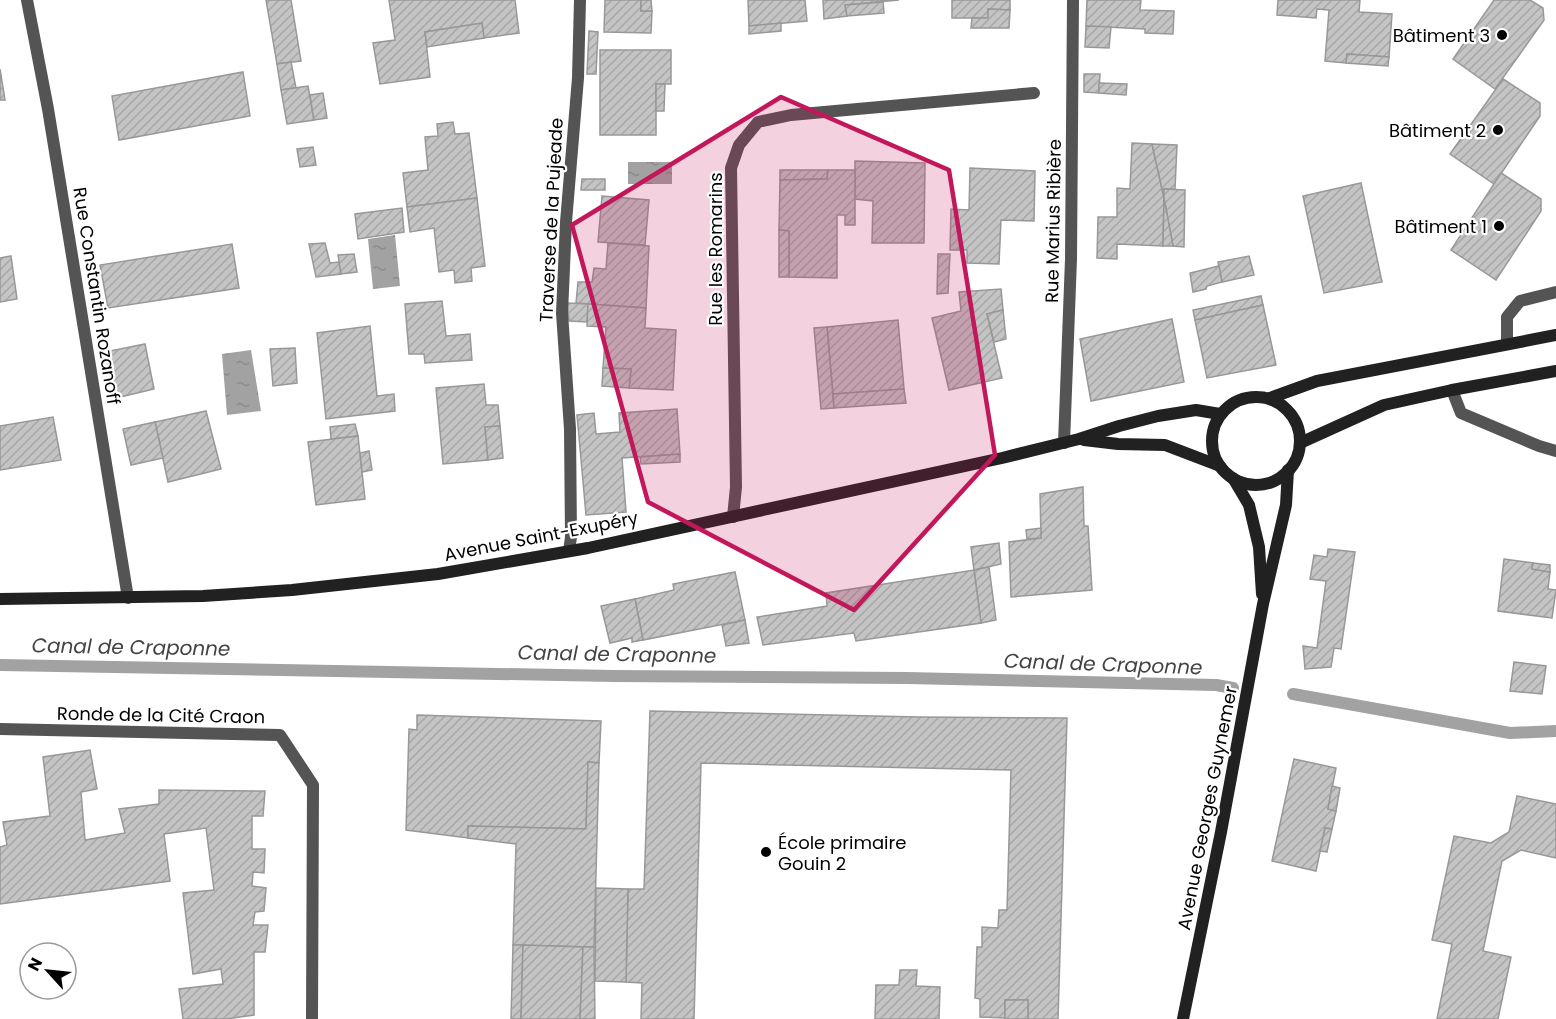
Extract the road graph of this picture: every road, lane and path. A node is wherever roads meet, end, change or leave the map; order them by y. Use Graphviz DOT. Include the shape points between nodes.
graph roads {
  1 [pos="27,0"];
  2 [pos="580,0"];
  3 [pos="1073,0"];
  4 [pos="1034,93"];
  5 [pos="1556,292"];
  6 [pos="1556,335"];
  7 [pos="1507,344"];
  8 [pos="1556,371"];
  9 [pos="1452,390"];
  10 [pos="1270,398"];
  11 [pos="1220,414"];
  12 [pos="1079,439"];
  13 [pos="1064,443"];
  14 [pos="1300,443"];
  15 [pos="1556,451"];
  16 [pos="1220,466"];
  17 [pos="1288,470"];
  18 [pos="1233,478"];
  19 [pos="733,516"];
  20 [pos="569,551"];
  21 [pos="128,598"];
  22 [pos="0,599"];
  23 [pos="1263,604"];
  24 [pos="0,729"];
  25 [pos="312,1019"];
  26 [pos="1183,1019"];
  1 -- 21 [label="street, Rue Constantin Rozanoff"];
  2 -- 20 [label="street, Traverse de la Pujeade" via="562,313 570,429"];
  3 -- 13 [label="street, Rue Marius Ribière" via="1071,259"];
  4 -- 19 [label="street, Rue les Romarins" via="791,115 758,122 739,145 731,168 736,487"];
  5 -- 7 [label="street" via="1520,301 1507,317"];
  6 -- 7 [label="main road"];
  7 -- 10 [label="main road" via="1317,381"];
  8 -- 9 [label="main road"];
  9 -- 14 [label="main road" via="1384,405"];
  9 -- 15 [label="street" via="1461,413"];
  10 -- 11 [label="main road" via="1242,399"];
  10 -- 14 [label="main road" via="1293,416"];
  11 -- 12 [label="main road, Avenue Saint-Exupéry" via="1196,410 1158,416"];
  11 -- 16 [label="main road" via="1212,440"];
  12 -- 13 [label="main road, Avenue Saint-Exupéry"];
  12 -- 16 [label="main road" via="1165,446"];
  13 -- 19 [label="main road, Avenue Saint-Exupéry"];
  14 -- 17 [label="main road" via="1297,458"];
  16 -- 18 [label="main road"];
  17 -- 18 [label="main road" via="1276,480 1262,484 1247,484"];
  17 -- 23 [label="main road" via="1286,505"];
  18 -- 23 [label="main road" via="1250,505 1259,547"];
  19 -- 20 [label="main road, Avenue Saint-Exupéry"];
  20 -- 21 [label="main road, Avenue Saint-Exupéry" via="438,574 281,591"];
  21 -- 22 [label="main road, Avenue Saint-Exupéry"];
  23 -- 26 [label="main road, Avenue Georges Guynemer"];
  24 -- 25 [label="street, Ronde de la Cité Craon" via="280,735 312,785"];
}
